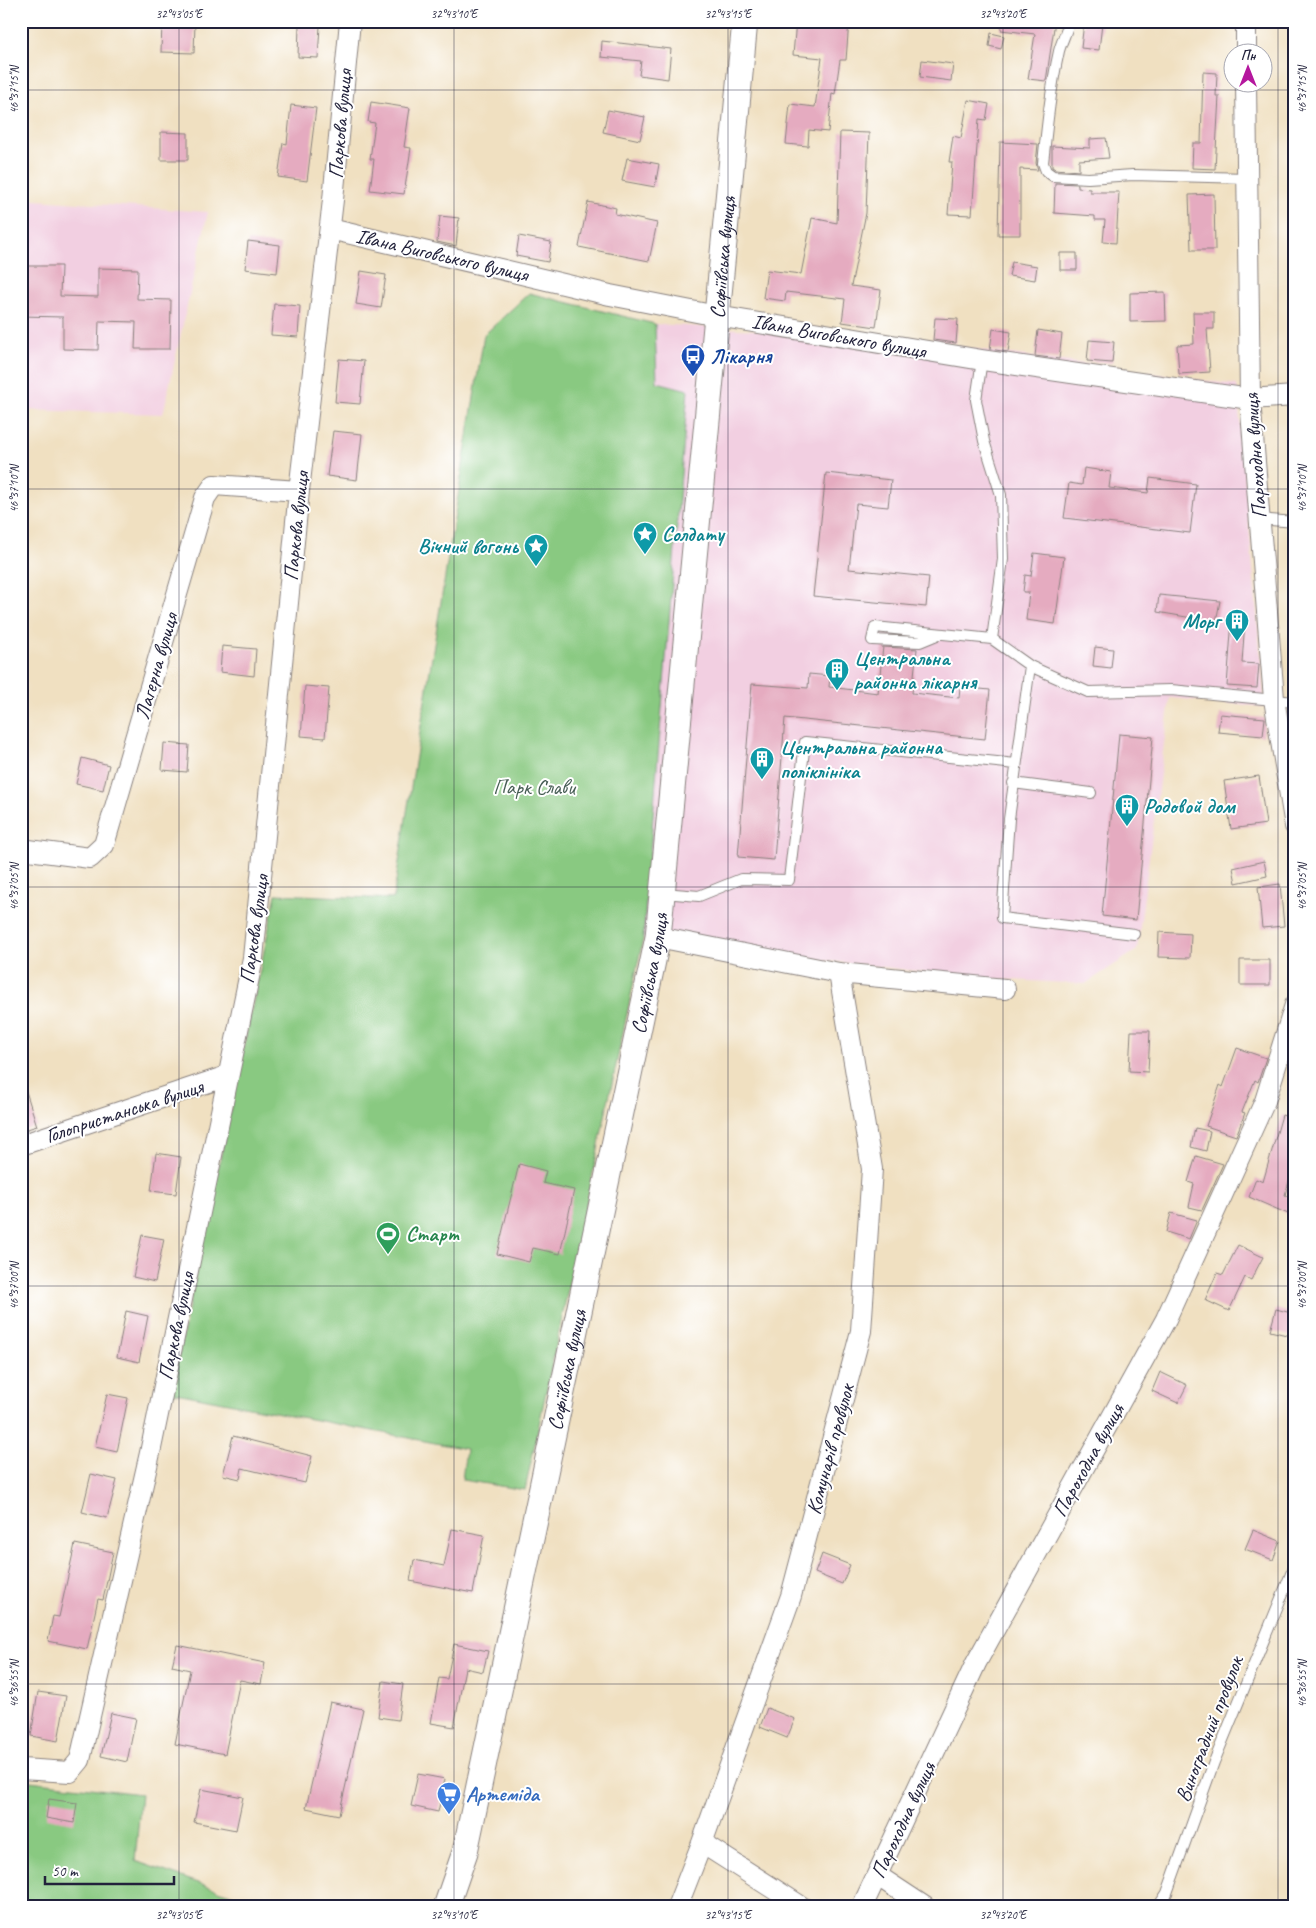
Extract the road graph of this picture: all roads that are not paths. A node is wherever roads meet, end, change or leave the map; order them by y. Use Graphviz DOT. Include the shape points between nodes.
graph roads {
  1 [pos="350,21"];
  2 [pos="745,21"];
  3 [pos="1069,21"];
  4 [pos="1246,21"];
  5 [pos="1246,42"];
  6 [pos="1246,92"];
  7 [pos="1247,178"];
  8 [pos="330,229"];
  9 [pos="717,316"];
  10 [pos="982,360"];
  11 [pos="1295,396"];
  12 [pos="1250,399"];
  13 [pos="299,491"];
  14 [pos="1259,519"];
  15 [pos="1295,522"];
  16 [pos="938,635"];
  17 [pos="992,640"];
  18 [pos="1030,666"];
  19 [pos="1274,700"];
  20 [pos="1295,702"];
  21 [pos="1016,764"];
  22 [pos="1013,783"];
  23 [pos="1091,793"];
  24 [pos="1295,826"];
  25 [pos="21,849"];
  26 [pos="662,892"];
  27 [pos="1134,934"];
  28 [pos="658,937"];
  29 [pos="839,973"];
  30 [pos="1005,989"];
  31 [pos="1295,1005"];
  32 [pos="227,1076"];
  33 [pos="21,1145"];
  34 [pos="1295,1564"];
  35 [pos="21,1768"];
  36 [pos="702,1843"];
  37 [pos="878,1876"];
  38 [pos="446,1907"];
  39 [pos="677,1907"];
  40 [pos="802,1907"];
  41 [pos="862,1907"];
  42 [pos="925,1907"];
  43 [pos="1158,1907"];
  1 -- 8 [label="street, Паркова вулиця"];
  2 -- 9 [label="street, Софіївська вулиця"];
  3 -- 7 [label="lane" via="1050,100 1043,163 1046,171 1053,176 1088,178 1133,175"];
  4 -- 5 [label="street"];
  6 -- 7 [label="street, Пароходна вулиця"];
  7 -- 12 [label="street, Пароходна вулиця"];
  8 -- 9 [label="street, Івана Виговського вулиця" via="610,296"];
  8 -- 13 [label="street, Паркова вулиця"];
  9 -- 10 [label="street, Івана Виговського вулиця"];
  9 -- 26 [label="street, Софіївська вулиця"];
  10 -- 12 [label="street, Івана Виговського вулиця"];
  10 -- 17 [label="lane" via="976,400 984,441 1001,495 1003,559"];
  11 -- 12 [label="street, Івана Виговського вулиця"];
  12 -- 14 [label="street, Пароходна вулиця"];
  13 -- 25 [label="street, Лагерна вулиця" via="214,485 205,498 104,845 90,858"];
  13 -- 32 [label="street, Паркова вулиця" via="253,958"];
  14 -- 15 [label="lane"];
  14 -- 19 [label="street, Пароходна вулиця"];
  16 -- 16 [label="lane" via="875,627 872,640 920,642"];
  16 -- 17 [label="lane"];
  17 -- 18 [label="lane"];
  18 -- 19 [label="lane" via="1088,692 1171,690"];
  18 -- 21 [label="lane"];
  19 -- 20 [label="lane"];
  19 -- 24 [label="street, Пароходна вулиця"];
  21 -- 22 [label="lane"];
  21 -- 26 [label="lane" via="805,742 789,880 741,879 699,896"];
  22 -- 23 [label="lane"];
  22 -- 27 [label="lane" via="1002,918"];
  26 -- 28 [label="street, Софіївська вулиця"];
  28 -- 29 [label="street"];
  28 -- 38 [label="street, Софіївська вулиця" via="465,1852"];
  29 -- 30 [label="street"];
  29 -- 36 [label="street, Комунарів провулок" via="872,1169 861,1331 791,1596"];
  31 -- 37 [label="street, Пароходна вулиця" via="1265,1101 1166,1320 976,1663"];
  32 -- 33 [label="street, Голопристанська вулиця"];
  32 -- 35 [label="street, Паркова вулиця" via="150,1453 80,1760 70,1772"];
  34 -- 43 [label="lane, Виноградний провулок" via="1214,1762 1167,1893"];
  36 -- 39 [label="street, Комунарів провулок"];
  36 -- 40 [label="street"];
  37 -- 41 [label="street, Пароходна вулиця"];
  37 -- 42 [label="street"];
}
